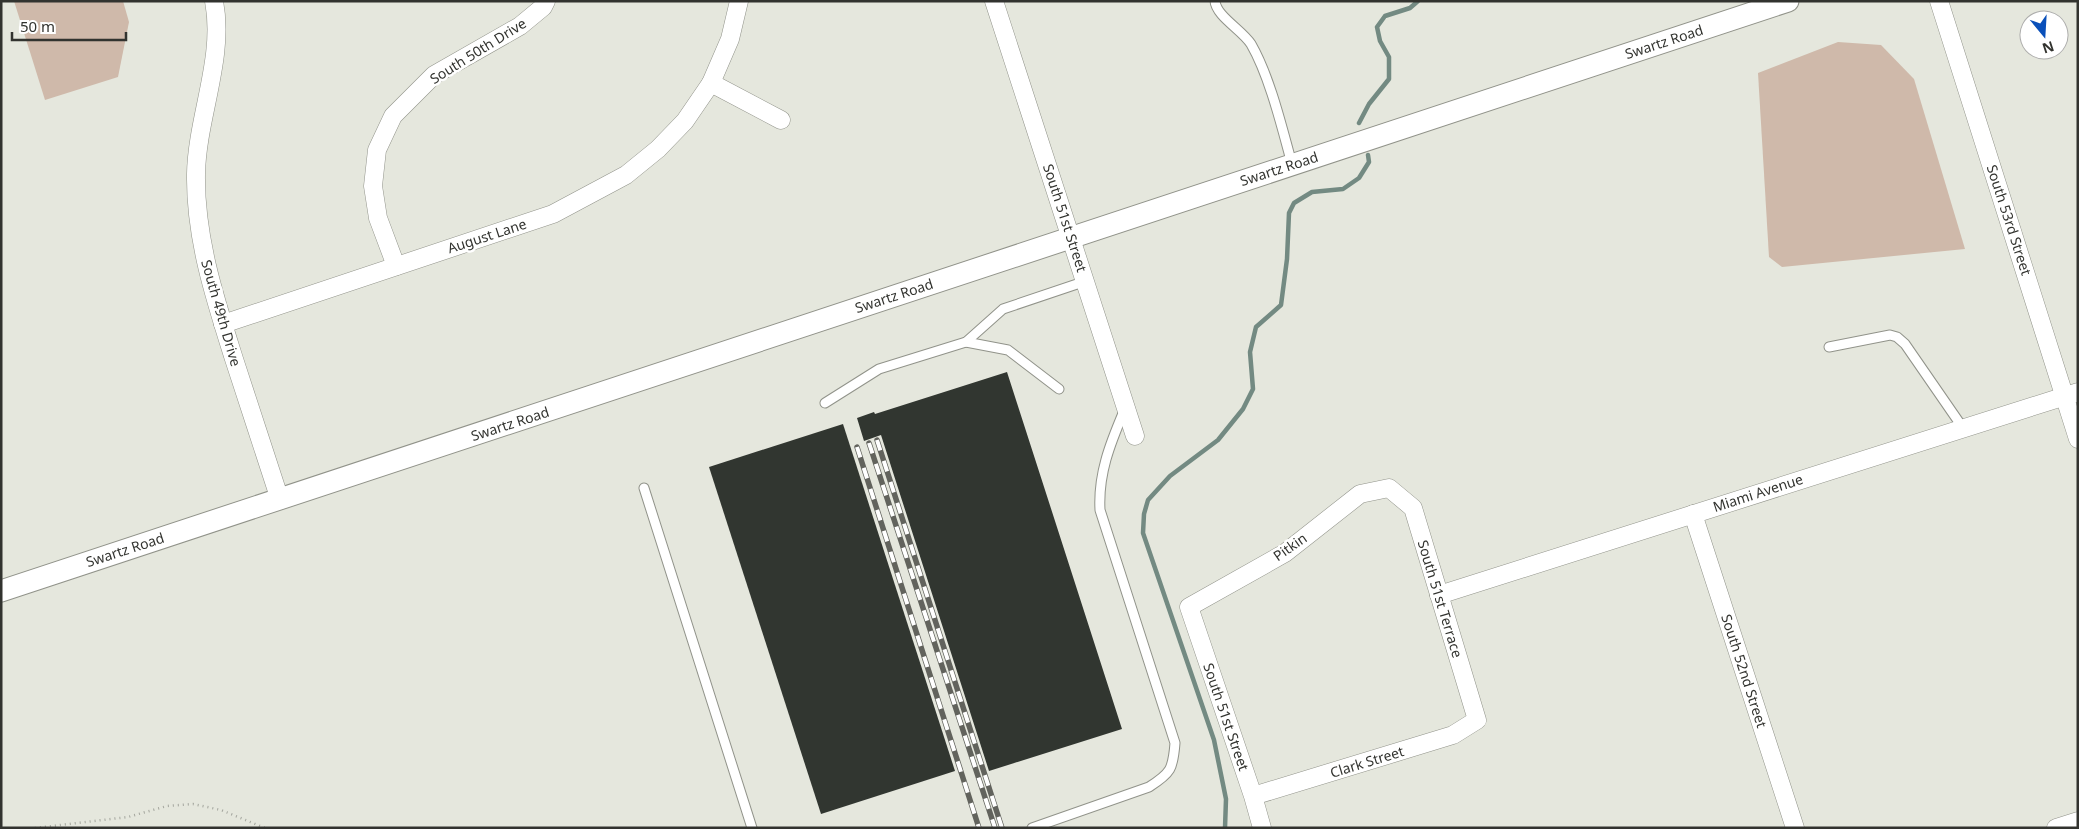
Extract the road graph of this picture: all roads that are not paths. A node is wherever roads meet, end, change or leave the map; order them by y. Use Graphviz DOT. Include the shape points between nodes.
graph roads {
  1 [pos="214,1"];
  2 [pos="546,1"];
  3 [pos="738,1"];
  4 [pos="994,1"];
  5 [pos="1214,1"];
  6 [pos="1788,1"];
  7 [pos="1940,1"];
  8 [pos="711,83"];
  9 [pos="781,120"];
  10 [pos="1292,164"];
  11 [pos="1071,238"];
  12 [pos="396,266"];
  13 [pos="1086,282"];
  14 [pos="223,324"];
  15 [pos="966,342"];
  16 [pos="1829,347"];
  17 [pos="1059,389"];
  18 [pos="2071,394"];
  19 [pos="826,403"];
  20 [pos="1126,406"];
  21 [pos="1963,428"];
  22 [pos="1135,436"];
  23 [pos="2078,439"];
  24 [pos="644,488"];
  25 [pos="1389,488"];
  26 [pos="280,500"];
  27 [pos="1694,514"];
  28 [pos="1,591"];
  29 [pos="1439,594"];
  30 [pos="1189,607"];
  31 [pos="1477,720"];
  32 [pos="1253,796"];
  33 [pos="2078,821"];
  34 [pos="752,828"];
  35 [pos="1032,828"];
  36 [pos="1262,828"];
  37 [pos="1795,828"];
  38 [pos="2056,828"];
  1 -- 14 [label="street, South 49th Drive" via="214,63 204,108 196,174 199,226 208,277"];
  2 -- 12 [label="street, South 50th Drive" via="520,26 434,75 393,116 377,150 373,186 378,218"];
  3 -- 8 [label="street, August Lane" via="730,39"];
  4 -- 11 [label="street, South 51st Street"];
  5 -- 10 [label="lane" via="1218,11 1251,44 1278,113"];
  6 -- 10 [label="street, Swartz Road"];
  7 -- 18 [label="street, South 53rd Street"];
  8 -- 9 [label="street"];
  8 -- 12 [label="street, August Lane" via="685,121 626,175 553,214"];
  10 -- 11 [label="street, Swartz Road"];
  11 -- 13 [label="street, South 51st Street"];
  11 -- 26 [label="street, Swartz Road"];
  12 -- 14 [label="street, August Lane"];
  13 -- 15 [label="lane" via="1003,309"];
  13 -- 20 [label="street, South 51st Street"];
  14 -- 26 [label="street, South 49th Drive"];
  15 -- 17 [label="lane" via="1008,350"];
  15 -- 19 [label="lane" via="879,369"];
  16 -- 21 [label="lane" via="1890,335 1897,337"];
  18 -- 21 [label="street, Miami Avenue"];
  18 -- 23 [label="street, South 53rd Street"];
  20 -- 22 [label="street, South 51st Street"];
  20 -- 35 [label="lane" via="1102,474 1100,510 1175,743 1173,764 1164,778 1149,787"];
  21 -- 27 [label="street, Miami Avenue"];
  24 -- 34 [label="lane"];
  25 -- 29 [label="street, South 51st Terrace" via="1413,508"];
  25 -- 30 [label="street, Pitkin" via="1360,494 1285,553"];
  26 -- 28 [label="street, Swartz Road"];
  27 -- 29 [label="street, Miami Avenue"];
  27 -- 37 [label="street, South 52nd Street"];
  29 -- 31 [label="street, South 51st Terrace"];
  30 -- 32 [label="street, South 51st Street"];
  31 -- 32 [label="street, Clark Street" via="1453,735"];
  32 -- 36 [label="street, South 51st Street"];
  33 -- 38 [label="street"];
}
